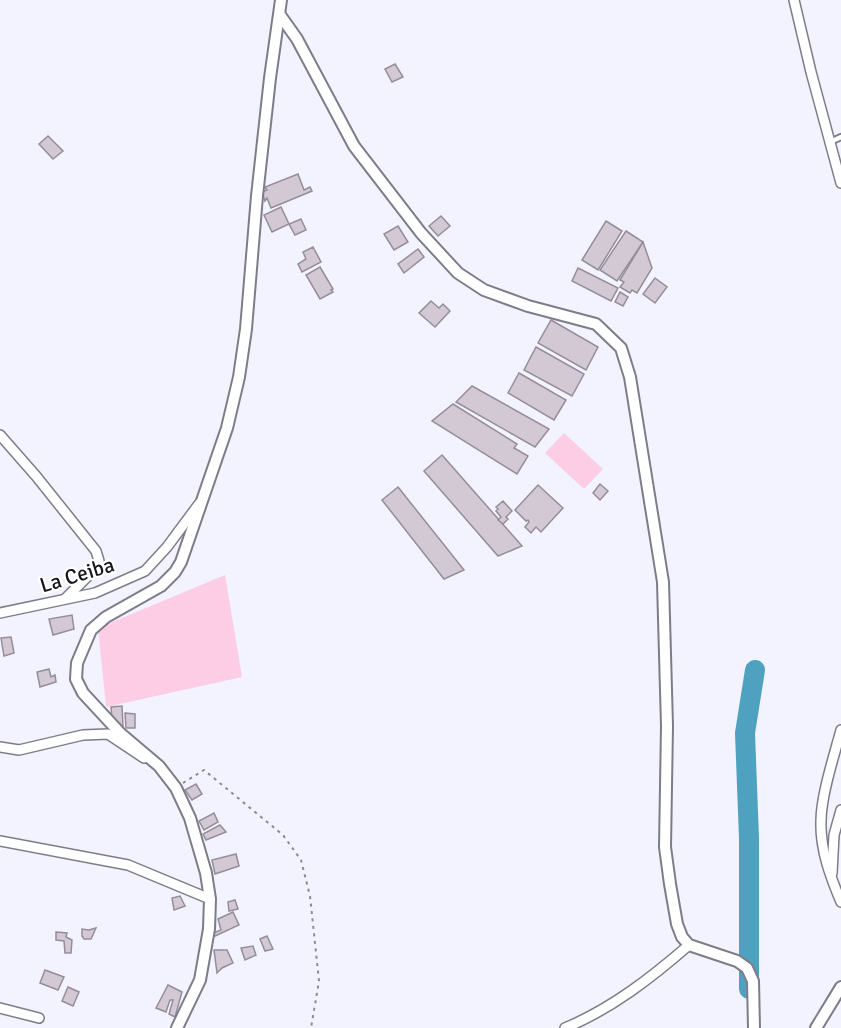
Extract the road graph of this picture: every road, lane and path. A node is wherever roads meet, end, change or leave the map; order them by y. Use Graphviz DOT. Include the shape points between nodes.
graph roads {
  1 [pos="281,0"];
  2 [pos="794,0"];
  3 [pos="280,15"];
  4 [pos="841,137"];
  5 [pos="830,142"];
  6 [pos="841,183"];
  7 [pos="0,435"];
  8 [pos="202,500"];
  9 [pos="66,598"];
  10 [pos="0,613"];
  11 [pos="841,730"];
  12 [pos="0,747"];
  13 [pos="159,766"];
  14 [pos="176,788"];
  15 [pos="841,810"];
  16 [pos="0,841"];
  17 [pos="832,882"];
  18 [pos="210,899"];
  19 [pos="841,902"];
  20 [pos="689,945"];
  21 [pos="841,987"];
  22 [pos="0,1008"];
  23 [pos="39,1018"];
  24 [pos="177,1028"];
  25 [pos="311,1028"];
  26 [pos="565,1028"];
  27 [pos="754,1028"];
  28 [pos="816,1028"];
  1 -- 3 [label="street"];
  2 -- 5 [label="street"];
  3 -- 8 [label="street" via="239,377 227,428"];
  3 -- 20 [label="street" via="354,146 421,233 458,273 484,290 596,324 621,348 630,377 663,582 667,726 664,847 677,924"];
  4 -- 5 [label="lane"];
  5 -- 6 [label="street"];
  7 -- 9 [label="street" via="96,551 99,561 95,568"];
  8 -- 9 [label="street, La Ceiba" via="145,571 95,592"];
  8 -- 13 [label="street" via="175,572 161,586 106,617 91,630 77,663 76,679 83,693 120,733"];
  9 -- 10 [label="street, La Ceiba"];
  11 -- 17 [label="street" via="821,820"];
  12 -- 13 [label="street" via="19,750 83,735 108,734"];
  13 -- 14 [label="street"];
  14 -- 18 [label="street" via="190,818"];
  14 -- 25 [label="path" via="204,770 283,835 300,860 310,896 319,981"];
  15 -- 17 [label="street" via="834,835"];
  16 -- 18 [label="street" via="128,865"];
  17 -- 19 [label="street"];
  18 -- 24 [label="street" via="200,980"];
  20 -- 26 [label="street" via="592,1017"];
  20 -- 27 [label="street" via="747,968 753,981"];
  21 -- 28 [label="street"];
  22 -- 23 [label="street"];
}
